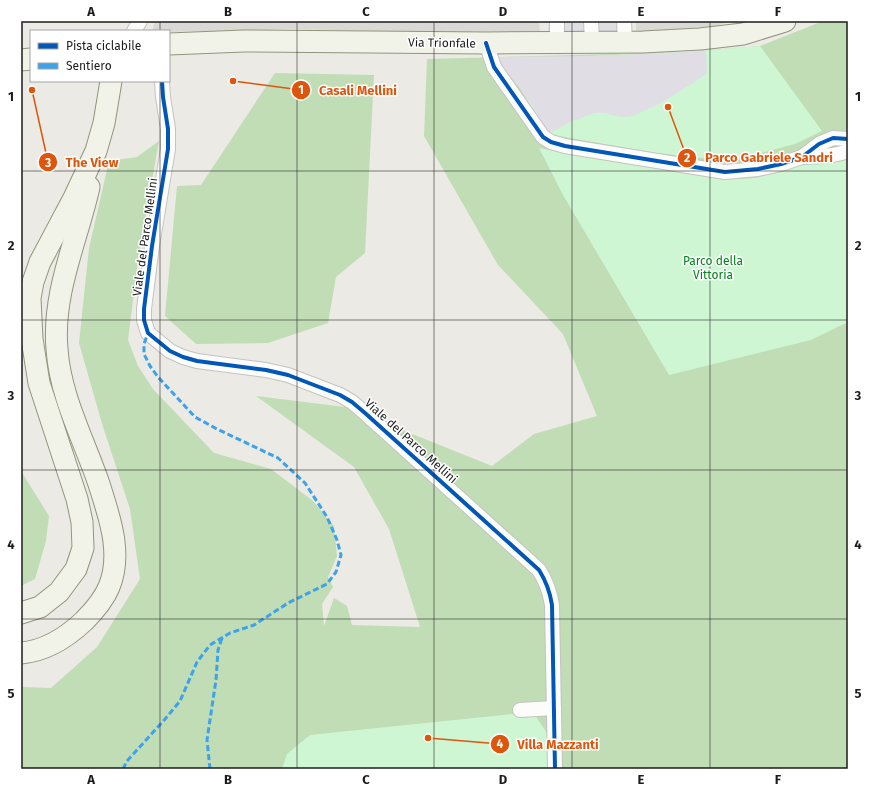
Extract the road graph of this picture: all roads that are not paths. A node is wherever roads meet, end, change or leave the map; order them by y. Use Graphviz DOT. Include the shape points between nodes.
graph roads {
  1 [pos="140,21"];
  2 [pos="557,21"];
  3 [pos="591,21"];
  4 [pos="624,21"];
  5 [pos="785,21"];
  6 [pos="135,30"];
  7 [pos="592,42"];
  8 [pos="625,42"];
  9 [pos="557,43"];
  10 [pos="170,44"];
  11 [pos="486,44"];
  12 [pos="111,82"];
  13 [pos="155,82"];
  14 [pos="162,82"];
  15 [pos="163,96"];
  16 [pos="848,139"];
  17 [pos="96,151"];
  18 [pos="848,151"];
  19 [pos="802,156"];
  20 [pos="21,613"];
  21 [pos="21,653"];
  22 [pos="554,708"];
  23 [pos="520,710"];
  24 [pos="555,769"];
  1 -- 6 [label="street"];
  2 -- 9 [label="street"];
  3 -- 7 [label="street"];
  4 -- 8 [label="street"];
  5 -- 8 [label="main road, Via Trionfale" via="743,34 700,39"];
  7 -- 8 [label="main road, Via Trionfale"];
  7 -- 9 [label="main road, Via Trionfale"];
  9 -- 11 [label="main road, Via Trionfale"];
  10 -- 11 [label="main road, Via Trionfale" via="244,41"];
  11 -- 19 [label="street" via="494,67 551,142 725,172 758,169"];
  12 -- 17 [label="main road"];
  13 -- 15 [label="street, Viale del Parco Mellini"];
  14 -- 15 [label="street, Viale del Parco Mellini"];
  15 -- 22 [label="street, Viale del Parco Mellini" via="168,149 144,309 148,333 170,351 183,357 282,373 346,398 535,567 544,579 552,601"];
  16 -- 19 [label="street" via="833,138"];
  17 -- 20 [label="main road" via="42,258 30,298 32,339 39,383 77,499 83,527 83,548 76,569 59,592 40,607"];
  17 -- 21 [label="main road" via="89,190 62,287 56,347 63,387 107,508 114,541 115,565 107,592 94,611 63,637 46,647"];
  18 -- 19 [label="street" via="838,155"];
  22 -- 23 [label="street"];
  22 -- 24 [label="street, Viale del Parco Mellini"];
}
